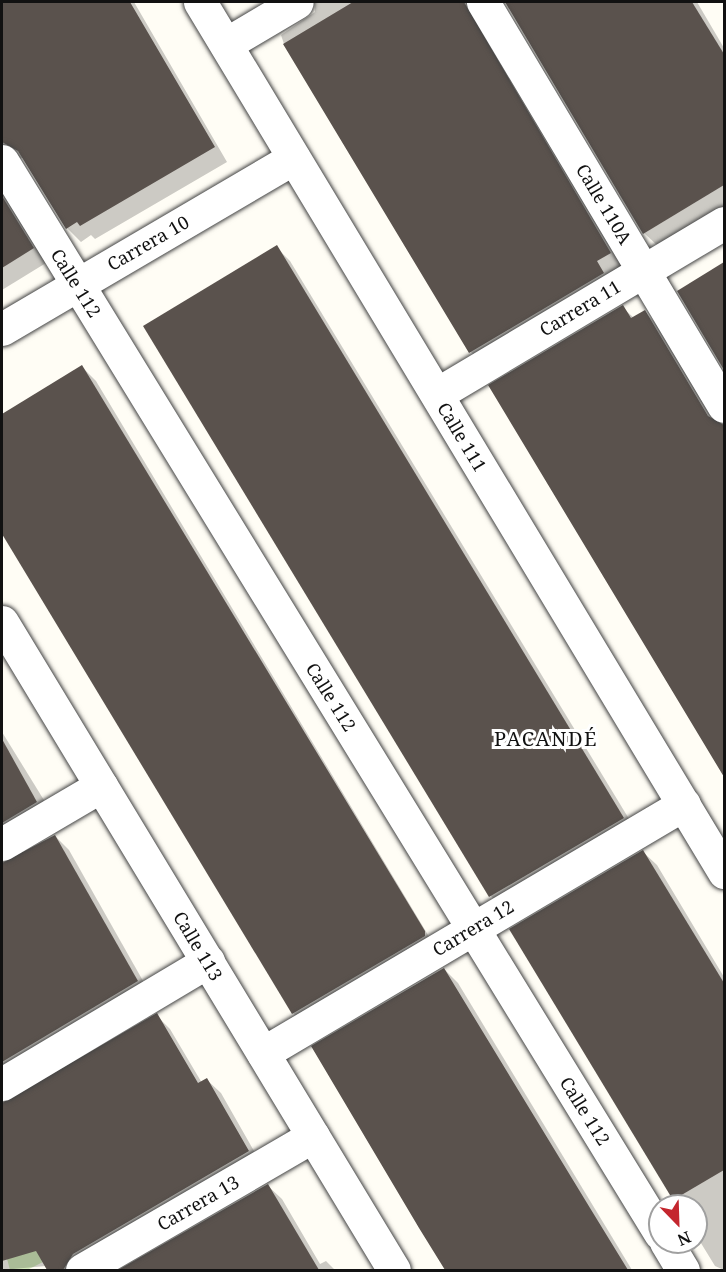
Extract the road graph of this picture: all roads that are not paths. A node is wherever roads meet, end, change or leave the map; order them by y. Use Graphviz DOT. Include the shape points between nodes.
graph roads {
  1 [pos="200,2"];
  2 [pos="297,2"];
  3 [pos="483,2"];
  4 [pos="226,44"];
  5 [pos="294,158"];
  6 [pos="2,161"];
  7 [pos="724,223"];
  8 [pos="644,271"];
  9 [pos="77,284"];
  10 [pos="2,329"];
  11 [pos="436,394"];
  12 [pos="724,406"];
  13 [pos="2,622"];
  14 [pos="100,786"];
  15 [pos="684,804"];
  16 [pos="2,844"];
  17 [pos="724,872"];
  18 [pos="473,928"];
  19 [pos="208,962"];
  20 [pos="263,1053"];
  21 [pos="2,1084"];
  22 [pos="313,1136"];
  23 [pos="648,1213"];
  24 [pos="673,1254"];
  25 [pos="82,1270"];
  26 [pos="394,1270"];
  27 [pos="683,1270"];
  1 -- 4 [label="street, Calle 111"];
  2 -- 4 [label="street"];
  3 -- 8 [label="street, Calle 110A"];
  4 -- 5 [label="street, Calle 111"];
  5 -- 9 [label="street, Carrera 10"];
  5 -- 11 [label="street, Calle 111"];
  6 -- 9 [label="street, Calle 112"];
  7 -- 8 [label="street, Carrera 11"];
  8 -- 11 [label="street, Carrera 11"];
  8 -- 12 [label="street, Calle 110A"];
  9 -- 10 [label="street, Carrera 10"];
  9 -- 18 [label="street, Calle 112"];
  11 -- 15 [label="street, Calle 111"];
  13 -- 14 [label="street, Calle 113"];
  14 -- 16 [label="street"];
  14 -- 19 [label="street, Calle 113"];
  15 -- 17 [label="street, Calle 111"];
  15 -- 18 [label="street, Carrera 12"];
  18 -- 20 [label="street, Carrera 12"];
  18 -- 23 [label="street, Calle 112"];
  19 -- 20 [label="street, Calle 113"];
  19 -- 21 [label="street"];
  20 -- 22 [label="street, Calle 113"];
  22 -- 25 [label="street, Carrera 13"];
  22 -- 26 [label="street, Calle 113"];
  24 -- 27 [label="street"];
}
